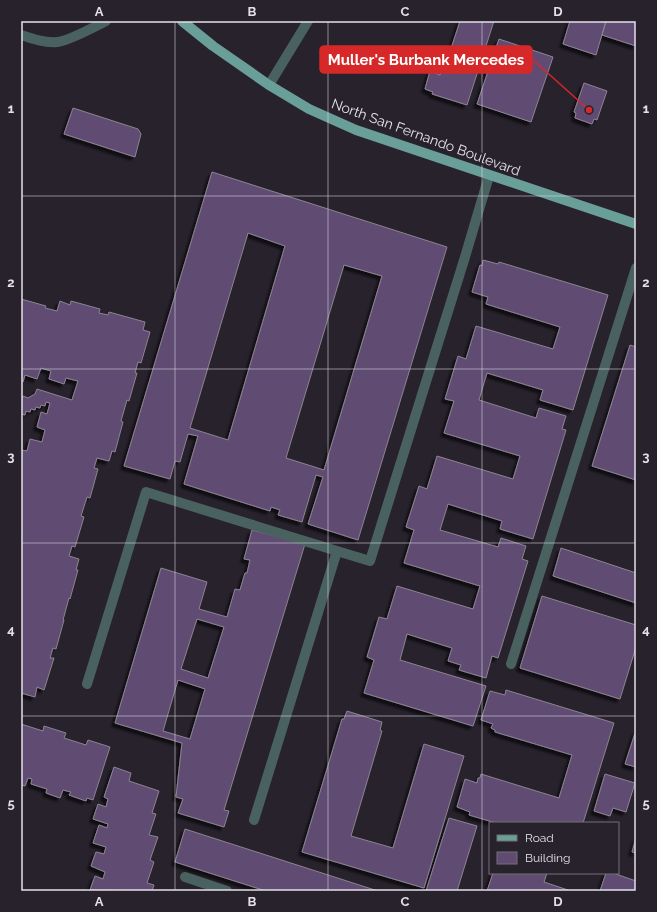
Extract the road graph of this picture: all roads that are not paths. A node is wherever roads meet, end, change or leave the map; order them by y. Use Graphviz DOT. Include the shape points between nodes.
graph roads {
  1 [pos="106,21"];
  2 [pos="182,21"];
  3 [pos="308,21"];
  4 [pos="21,35"];
  5 [pos="268,85"];
  6 [pos="489,176"];
  7 [pos="636,224"];
  8 [pos="636,268"];
  9 [pos="338,551"];
  10 [pos="511,664"];
  11 [pos="87,684"];
  12 [pos="254,820"];
  13 [pos="185,877"];
  14 [pos="227,891"];
  1 -- 4 [label="street" via="58,42"];
  2 -- 5 [label="main road, North San Fernando Boulevard"];
  3 -- 5 [label="street"];
  5 -- 6 [label="main road, North San Fernando Boulevard" via="309,109 356,130"];
  6 -- 7 [label="main road, North San Fernando Boulevard"];
  6 -- 9 [label="street" via="370,561"];
  8 -- 10 [label="street"];
  9 -- 11 [label="street" via="146,492"];
  9 -- 12 [label="street"];
  13 -- 14 [label="street"];
}
